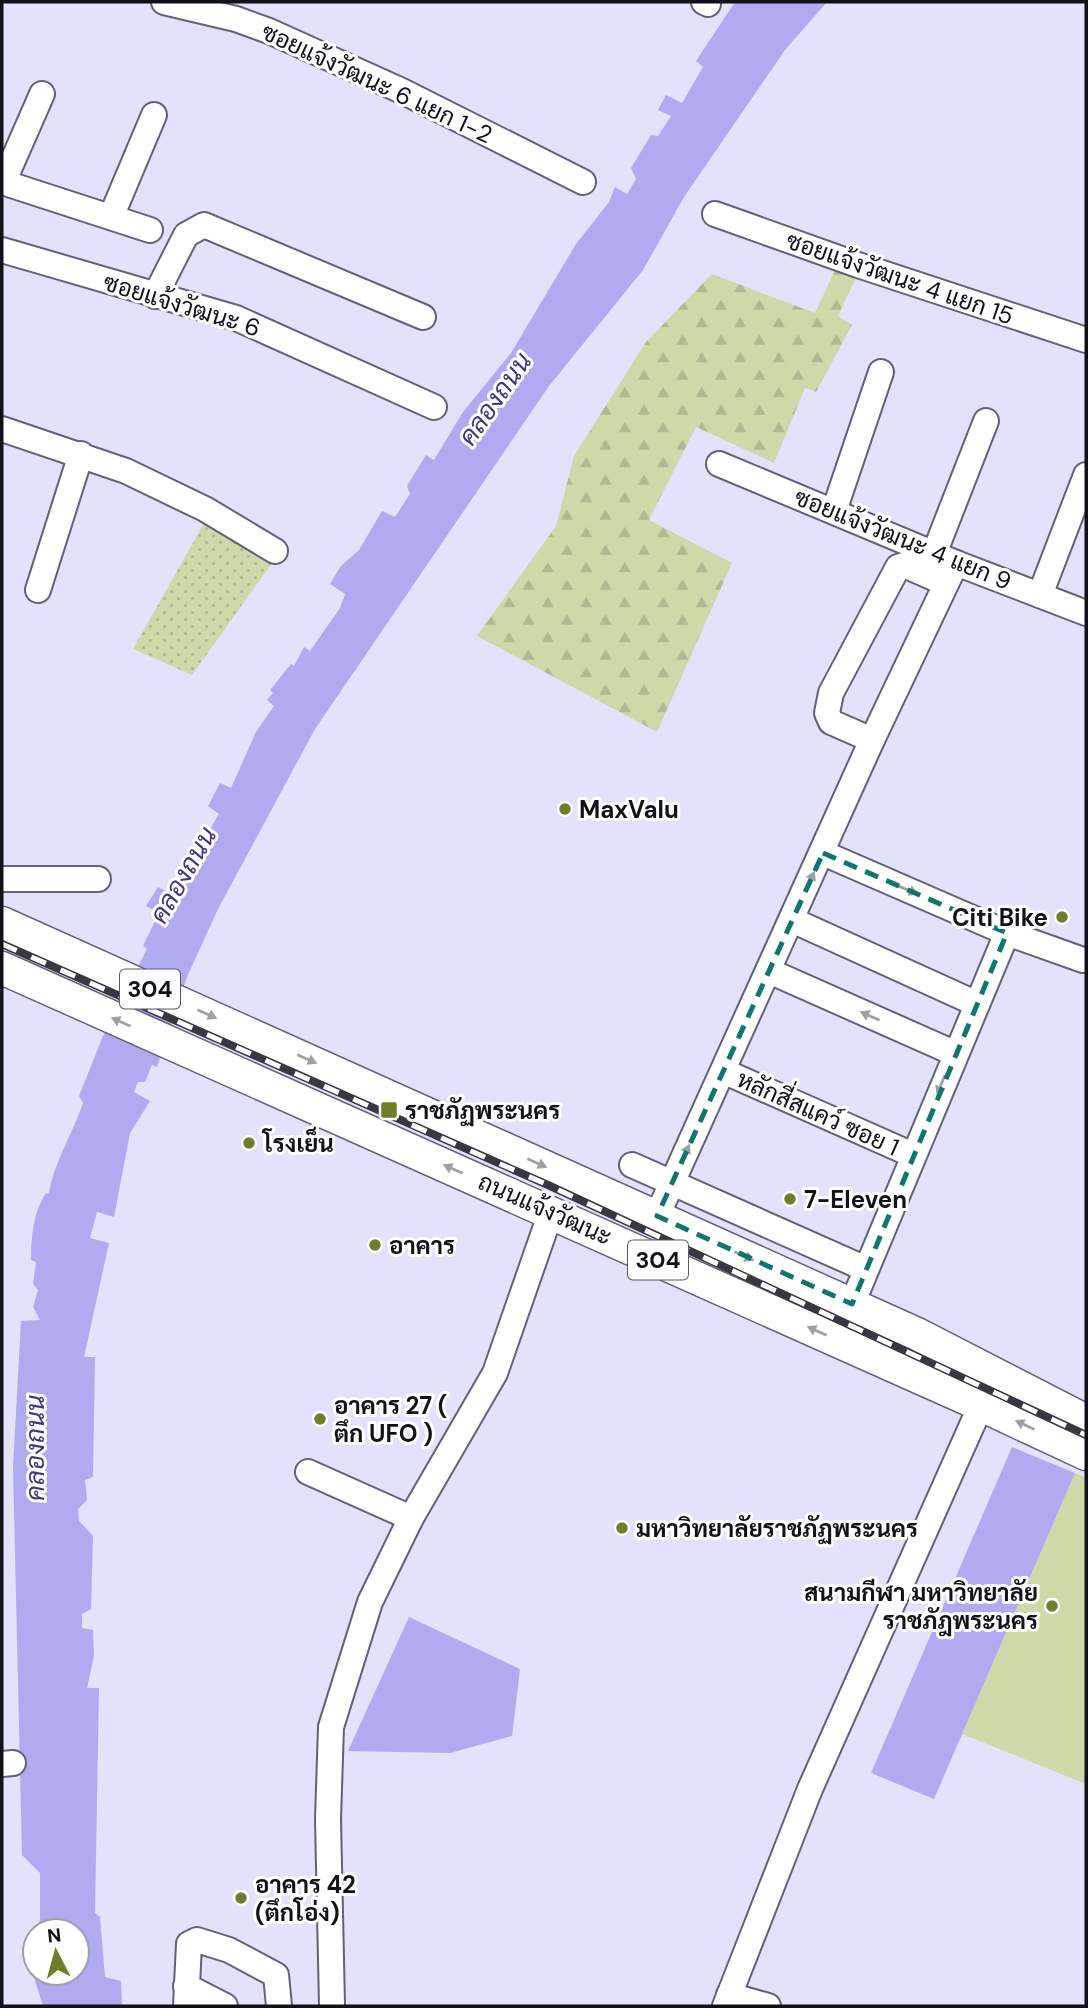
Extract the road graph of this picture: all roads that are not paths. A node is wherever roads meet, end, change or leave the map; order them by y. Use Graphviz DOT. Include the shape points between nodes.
graph roads {
  1 [pos="164,2"];
  2 [pos="208,7"];
  3 [pos="42,94"];
  4 [pos="154,115"];
  5 [pos="2,182"];
  6 [pos="583,182"];
  7 [pos="715,214"];
  8 [pos="111,217"];
  9 [pos="150,230"];
  10 [pos="2,250"];
  11 [pos="155,296"];
  12 [pos="423,317"];
  13 [pos="1086,340"];
  14 [pos="881,372"];
  15 [pos="434,407"];
  16 [pos="986,421"];
  17 [pos="2,429"];
  18 [pos="81,454"];
  19 [pos="719,464"];
  20 [pos="1086,475"];
  21 [pos="834,511"];
  22 [pos="275,551"];
  23 [pos="945,567"];
  24 [pos="38,590"];
  25 [pos="1041,595"];
  26 [pos="1086,613"];
  27 [pos="872,740"];
  28 [pos="823,853"];
  29 [pos="2,879"];
  30 [pos="98,879"];
  31 [pos="792,920"];
  32 [pos="2,923"];
  33 [pos="1007,933"];
  34 [pos="1083,960"];
  35 [pos="2,968"];
  36 [pos="769,971"];
  37 [pos="977,1004"];
  38 [pos="954,1053"];
  39 [pos="723,1072"];
  40 [pos="913,1155"];
  41 [pos="632,1165"];
  42 [pos="672,1182"];
  43 [pos="551,1212"];
  44 [pos="657,1216"];
  45 [pos="866,1269"];
  46 [pos="852,1304"];
  47 [pos="961,1354"];
  48 [pos="1086,1399"];
  49 [pos="981,1405"];
  50 [pos="1086,1421"];
  51 [pos="1086,1454"];
  52 [pos="308,1472"];
  53 [pos="411,1518"];
  54 [pos="186,1996"];
  55 [pos="727,2000"];
  56 [pos="225,2006"];
  57 [pos="279,2006"];
  58 [pos="332,2006"];
  59 [pos="768,2006"];
  1 -- 2 [label="street, ซอยแจ้งวัฒนะ 6 แยก 1-2"];
  2 -- 6 [label="street, ซอยแจ้งวัฒนะ 6 แยก 1-2" via="337,61"];
  3 -- 5 [label="street"];
  4 -- 8 [label="street"];
  5 -- 8 [label="street"];
  7 -- 13 [label="street, ซอยแจ้งวัฒนะ 4 แยก 15"];
  8 -- 9 [label="street"];
  10 -- 11 [label="street, ซอยแจ้งวัฒนะ 6"];
  11 -- 12 [label="street" via="186,234 204,225"];
  11 -- 15 [label="street, ซอยแจ้งวัฒนะ 6" via="236,318"];
  14 -- 21 [label="street"];
  16 -- 23 [label="street"];
  17 -- 18 [label="street"];
  18 -- 22 [label="street" via="205,509"];
  18 -- 24 [label="street"];
  19 -- 21 [label="street, ซอยแจ้งวัฒนะ 4 แยก 9"];
  20 -- 25 [label="street"];
  21 -- 23 [label="street, ซอยแจ้งวัฒนะ 4 แยก 9"];
  23 -- 25 [label="street, ซอยแจ้งวัฒนะ 4 แยก 9"];
  23 -- 27 [label="street"];
  23 -- 27 [label="street" via="898,567 831,693 827,713 831,722"];
  25 -- 26 [label="street, ซอยแจ้งวัฒนะ 4 แยก 9"];
  27 -- 28 [label="street"];
  31 -- 28 [label="street, one-way"];
  28 -- 33 [label="street, one-way"];
  29 -- 30 [label="street"];
  31 -- 36 [label="street"];
  31 -- 37 [label="street"];
  32 -- 44 [label="main road, ถนนแจ้งวัฒนะ / 304, one-way"];
  33 -- 34 [label="street"];
  33 -- 37 [label="street"];
  43 -- 35 [label="main road, ถนนแจ้งวัฒนะ / 304, one-way"];
  38 -- 36 [label="street, one-way"];
  36 -- 39 [label="street"];
  37 -- 38 [label="street"];
  38 -- 40 [label="street, one-way"];
  39 -- 40 [label="street, หลักสี่สแคว์ ซอย 1"];
  42 -- 39 [label="street, one-way"];
  40 -- 45 [label="street"];
  41 -- 42 [label="street"];
  42 -- 44 [label="street"];
  42 -- 45 [label="street"];
  49 -- 43 [label="main road, ถนนแจ้งวัฒนะ / 304, one-way"];
  43 -- 53 [label="street" via="495,1373"];
  44 -- 46 [label="main road, ถนนแจ้งวัฒนะ / 304, one-way"];
  45 -- 46 [label="street"];
  46 -- 47 [label="main road, ถนนแจ้งวัฒนะ / 304"];
  47 -- 48 [label="main road, ถนนแจ้งวัฒนะ / 304"];
  47 -- 50 [label="main road, ถนนแจ้งวัฒนะ / 304"];
  51 -- 49 [label="main road, ถนนแจ้งวัฒนะ / 304, one-way"];
  49 -- 55 [label="street" via="810,1789"];
  52 -- 53 [label="street"];
  53 -- 58 [label="street" via="370,1602 331,1727"];
  54 -- 56 [label="street"];
  54 -- 57 [label="street" via="189,1944 197,1940 229,1950 276,1975"];
  55 -- 59 [label="street"];
}
